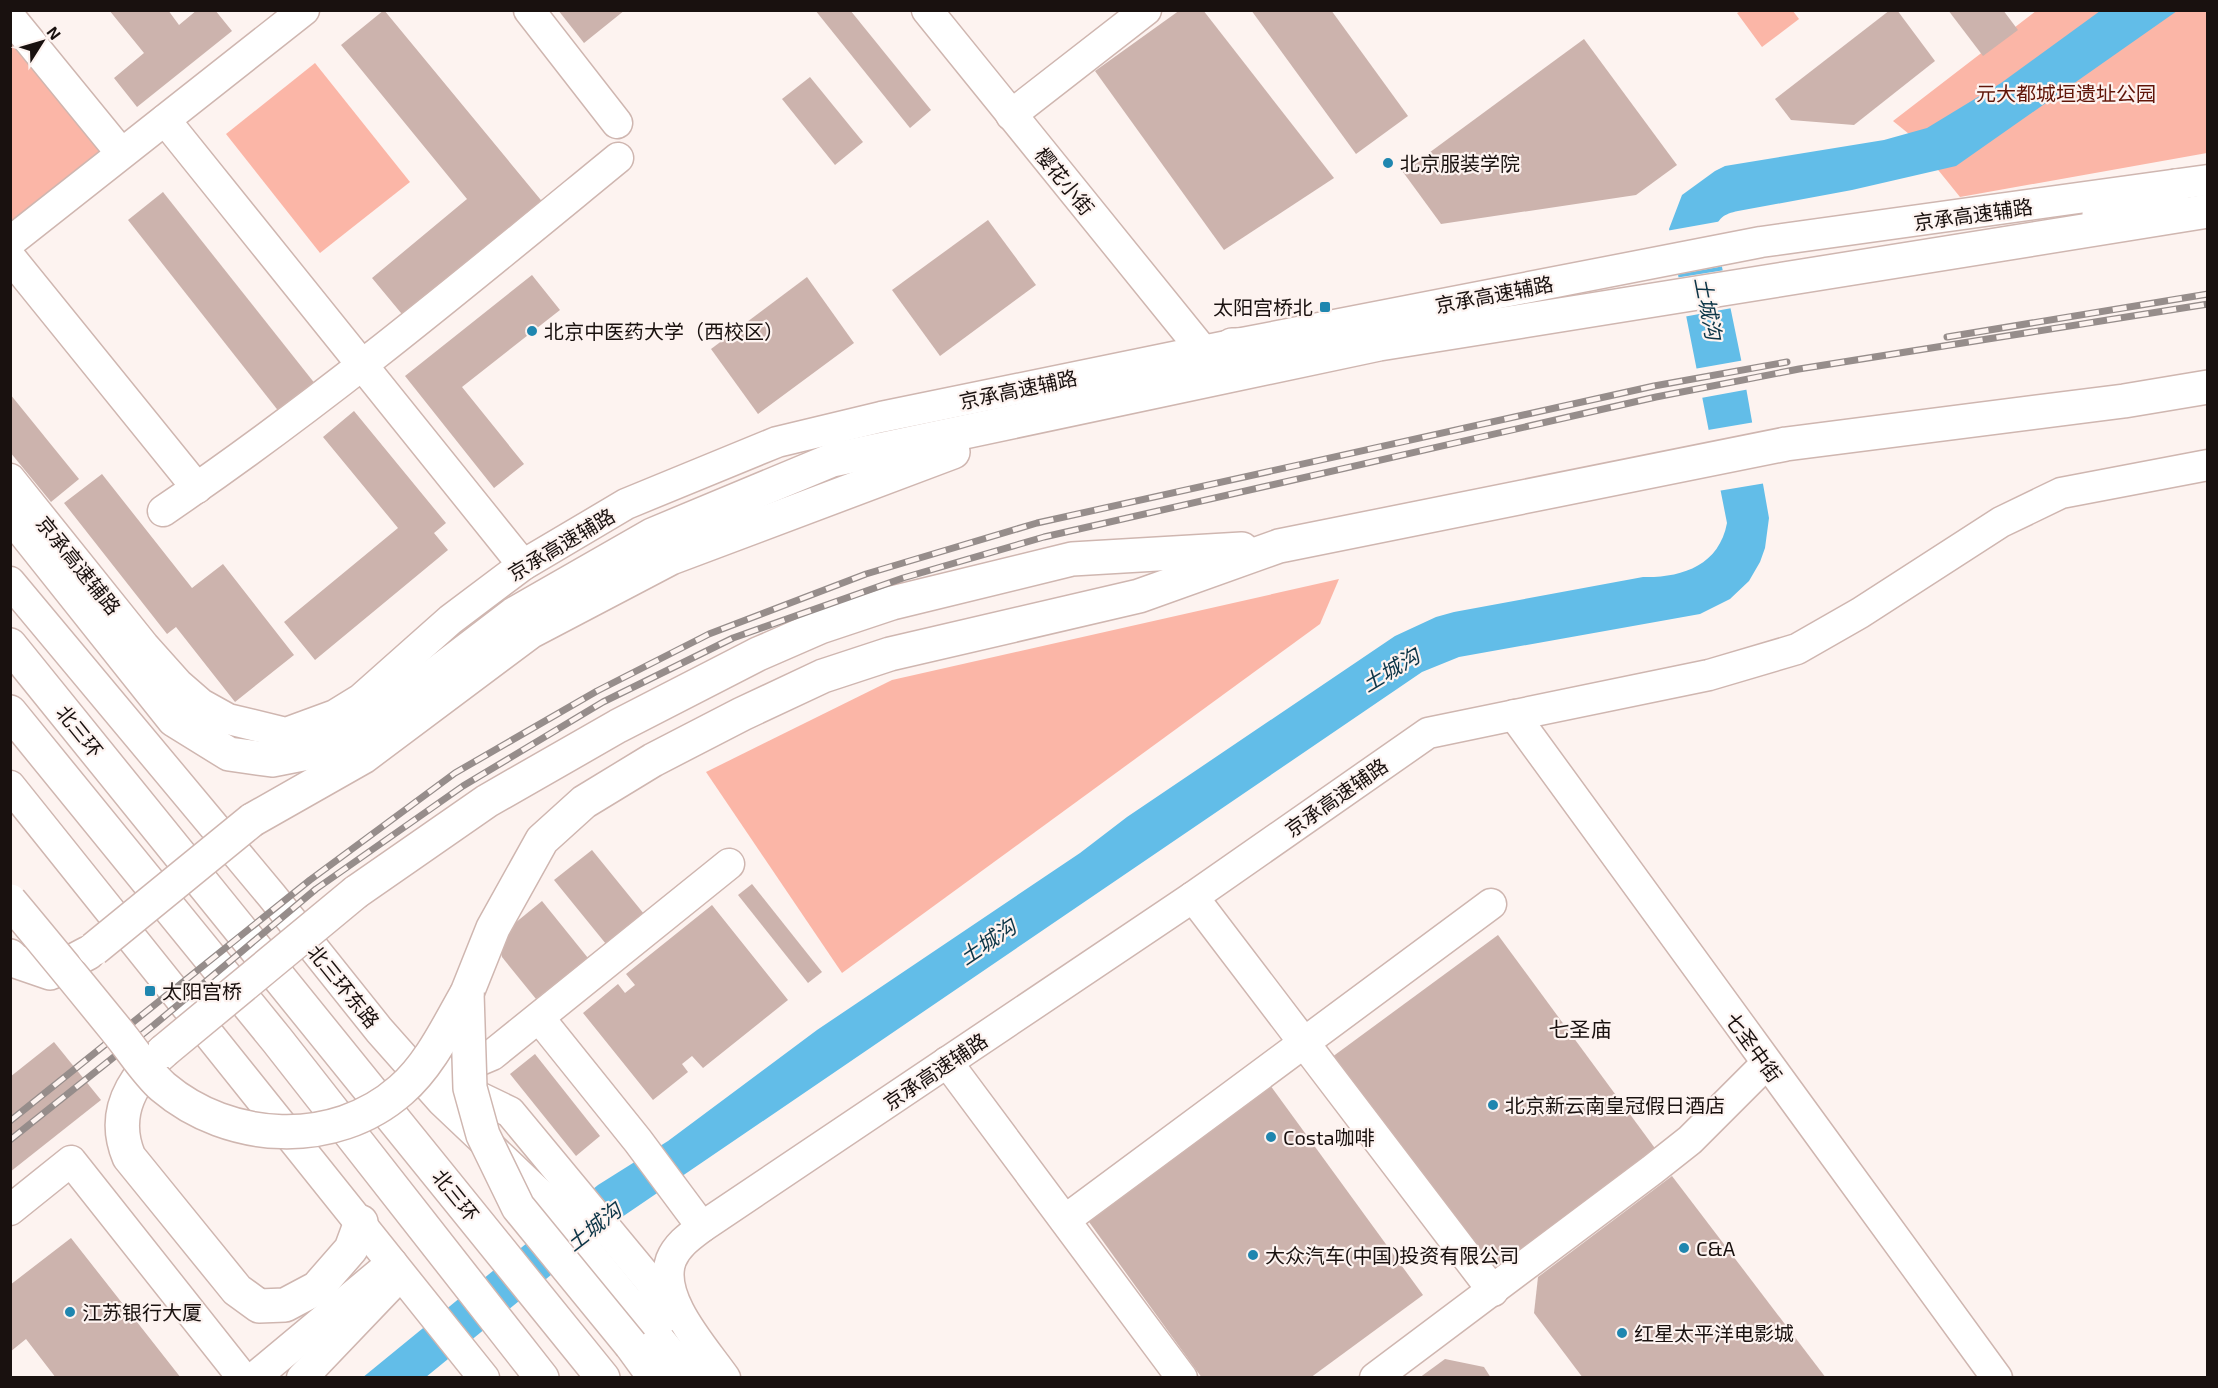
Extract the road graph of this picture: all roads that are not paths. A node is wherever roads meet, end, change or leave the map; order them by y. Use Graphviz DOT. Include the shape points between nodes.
graph roads {
  1 [pos="304,10"];
  2 [pos="529,10"];
  3 [pos="927,10"];
  4 [pos="1146,10"];
  5 [pos="10,17"];
  6 [pos="1011,115"];
  7 [pos="165,120"];
  8 [pos="618,123"];
  9 [pos="122,153"];
  10 [pos="618,158"];
  11 [pos="2208,180"];
  12 [pos="2176,186"];
  13 [pos="2208,212"];
  14 [pos="2027,240"];
  15 [pos="10,242"];
  16 [pos="10,257"];
  17 [pos="1379,344"];
  18 [pos="1217,348"];
  19 [pos="362,368"];
  20 [pos="2208,387"];
  21 [pos="2124,401"];
  22 [pos="1082,405"];
  23 [pos="2208,408"];
  24 [pos="2208,465"];
  25 [pos="10,479"];
  26 [pos="197,488"];
  27 [pos="163,512"];
  28 [pos="10,514"];
  29 [pos="1280,546"];
  30 [pos="523,565"];
  31 [pos="10,582"];
  32 [pos="10,645"];
  33 [pos="10,712"];
  34 [pos="1514,715"];
  35 [pos="10,786"];
  36 [pos="729,864"];
  37 [pos="1193,897"];
  38 [pos="10,901"];
  39 [pos="1491,904"];
  40 [pos="10,956"];
  41 [pos="467,993"];
  42 [pos="540,1019"];
  43 [pos="379,1030"];
  44 [pos="1304,1044"];
  45 [pos="947,1062"];
  46 [pos="1766,1064"];
  47 [pos="435,1075"];
  48 [pos="10,1210"];
  49 [pos="1065,1220"];
  50 [pos="361,1222"];
  51 [pos="702,1227"];
  52 [pos="404,1276"];
  53 [pos="1493,1291"];
  54 [pos="597,1370"];
  55 [pos="243,1377"];
  56 [pos="254,1377"];
  57 [pos="302,1377"];
  58 [pos="484,1377"];
  59 [pos="542,1377"];
  60 [pos="655,1377"];
  61 [pos="691,1377"];
  62 [pos="700,1377"];
  63 [pos="725,1377"];
  64 [pos="1182,1377"];
  65 [pos="1375,1377"];
  66 [pos="1997,1377"];
  1 -- 7 [label="street"];
  2 -- 8 [label="street"];
  3 -- 6 [label="street, 樱花小街"];
  4 -- 6 [label="street"];
  5 -- 9 [label="street"];
  6 -- 18 [label="street, 樱花小街"];
  7 -- 9 [label="street"];
  7 -- 19 [label="street"];
  9 -- 15 [label="street"];
  10 -- 19 [label="street"];
  11 -- 12 [label="street, 京承高速辅路"];
  12 -- 14 [label="highway"];
  12 -- 18 [label="street, 京承高速辅路" via="1761,242"];
  13 -- 14 [label="highway"];
  14 -- 17 [label="highway"];
  16 -- 26 [label="street"];
  17 -- 18 [label="highway"];
  17 -- 22 [label="highway"];
  18 -- 30 [label="street, 京承高速辅路" via="777,442 626,504"];
  19 -- 26 [label="street"];
  19 -- 30 [label="street"];
  20 -- 21 [label="highway"];
  21 -- 23 [label="highway"];
  21 -- 29 [label="highway" via="1786,444"];
  22 -- 28 [label="highway" via="832,460 652,535 514,614 378,718 328,749 272,760 229,754 174,720"];
  22 -- 40 [label="highway, bridge" via="671,558 530,632 363,757 252,820 94,949 50,973"];
  24 -- 34 [label="street, 京承高速辅路" via="2061,493 2001,522 1797,650 1709,675"];
  25 -- 30 [label="street, 京承高速辅路" via="178,684 201,704 228,719 286,733 311,726 361,699 450,620"];
  26 -- 27 [label="street"];
  29 -- 41 [label="highway" via="1139,596 890,654 823,676 654,760 584,802 542,840 493,928"];
  29 -- 50 [label="highway, bridge" via="1072,559 892,603 820,627 608,732 487,801 356,892 143,1070 122,1118 121,1137 129,1157 237,1290 259,1306 285,1305 317,1287 351,1248"];
  31 -- 43 [label="street, 北三环东路"];
  32 -- 54 [label="highway, 北三环"];
  33 -- 59 [label="highway" via="277,1040"];
  34 -- 37 [label="street, 京承高速辅路" via="1428,733"];
  34 -- 46 [label="street, 七圣中街"];
  35 -- 50 [label="street"];
  36 -- 42 [label="street"];
  37 -- 44 [label="street"];
  37 -- 45 [label="street, 京承高速辅路"];
  38 -- 41 [label="highway, bridge" via="163,1086 214,1119 262,1132 307,1130 352,1121 401,1090 435,1049"];
  39 -- 44 [label="street"];
  41 -- 60 [label="highway, bridge" via="470,1088 483,1135 518,1207"];
  42 -- 47 [label="street" via="492,1055 451,1074"];
  42 -- 51 [label="street"];
  43 -- 47 [label="street"];
  43 -- 61 [label="street, 北三环东路" via="442,1101 542,1196"];
  44 -- 49 [label="street"];
  44 -- 53 [label="street"];
  45 -- 49 [label="street"];
  45 -- 51 [label="street, 京承高速辅路"];
  46 -- 53 [label="street" via="1690,1140"];
  46 -- 66 [label="street, 七圣中街"];
  47 -- 62 [label="street" via="510,1112 650,1281"];
  48 -- 55 [label="street" via="71,1161"];
  49 -- 64 [label="street"];
  50 -- 52 [label="street"];
  51 -- 63 [label="street, 京承高速辅路" via="682,1243 671,1261 672,1299"];
  52 -- 56 [label="street"];
  52 -- 57 [label="street"];
  52 -- 58 [label="street"];
  53 -- 65 [label="street"];
}
